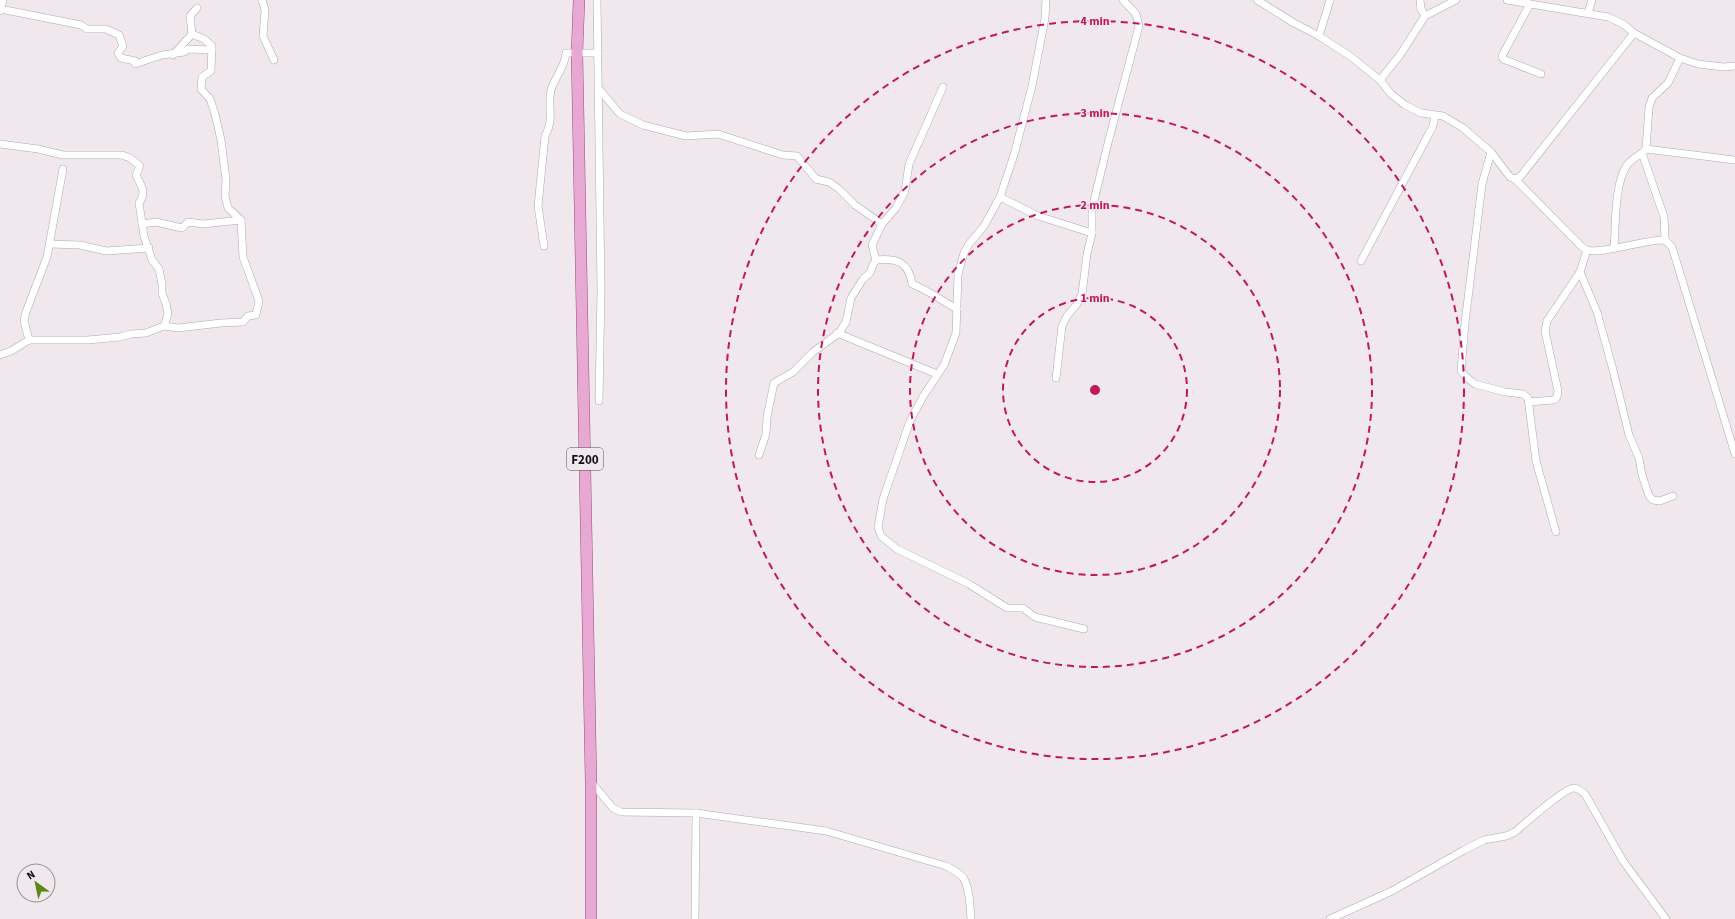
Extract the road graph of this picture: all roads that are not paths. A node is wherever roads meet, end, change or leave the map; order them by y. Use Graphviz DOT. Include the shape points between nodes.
graph roads {
  1 [pos="4,0"];
  2 [pos="262,0"];
  3 [pos="579,0"];
  4 [pos="597,0"];
  5 [pos="1046,0"];
  6 [pos="1123,0"];
  7 [pos="1257,0"];
  8 [pos="1330,0"];
  9 [pos="1420,0"];
  10 [pos="1456,0"];
  11 [pos="1508,0"];
  12 [pos="1592,0"];
  13 [pos="1530,4"];
  14 [pos="197,8"];
  15 [pos="0,10"];
  16 [pos="1588,13"];
  17 [pos="1425,16"];
  18 [pos="1634,33"];
  19 [pos="192,34"];
  20 [pos="1318,36"];
  21 [pos="212,50"];
  22 [pos="577,53"];
  23 [pos="598,53"];
  24 [pos="172,55"];
  25 [pos="1680,58"];
  26 [pos="274,60"];
  27 [pos="1735,66"];
  28 [pos="1542,74"];
  29 [pos="1380,80"];
  30 [pos="943,87"];
  31 [pos="599,89"];
  32 [pos="1435,116"];
  33 [pos="0,144"];
  34 [pos="1644,151"];
  35 [pos="1491,152"];
  36 [pos="1735,160"];
  37 [pos="63,169"];
  38 [pos="1515,179"];
  39 [pos="1000,197"];
  40 [pos="241,220"];
  41 [pos="142,224"];
  42 [pos="882,224"];
  43 [pos="1092,233"];
  44 [pos="1665,240"];
  45 [pos="50,244"];
  46 [pos="544,246"];
  47 [pos="149,248"];
  48 [pos="1614,248"];
  49 [pos="1588,250"];
  50 [pos="876,260"];
  51 [pos="1360,261"];
  52 [pos="1580,272"];
  53 [pos="957,309"];
  54 [pos="164,326"];
  55 [pos="837,334"];
  56 [pos="29,340"];
  57 [pos="0,355"];
  58 [pos="937,374"];
  59 [pos="1056,378"];
  60 [pos="599,401"];
  61 [pos="1529,402"];
  62 [pos="1735,454"];
  63 [pos="759,455"];
  64 [pos="1673,496"];
  65 [pos="1556,532"];
  66 [pos="1084,629"];
  67 [pos="591,782"];
  68 [pos="696,813"];
  69 [pos="591,919"];
  70 [pos="695,919"];
  71 [pos="971,919"];
  72 [pos="1330,919"];
  73 [pos="1666,919"];
  1 -- 15 [label="street"];
  2 -- 26 [label="street" via="265,10 263,36"];
  3 -- 22 [label="main road, F200"];
  4 -- 23 [label="street"];
  5 -- 39 [label="street" via="1032,86"];
  6 -- 43 [label="street" via="1136,14 1139,26 1099,178 1092,209"];
  7 -- 20 [label="street"];
  8 -- 20 [label="street"];
  9 -- 17 [label="street"];
  10 -- 17 [label="street"];
  11 -- 13 [label="street"];
  12 -- 16 [label="street"];
  13 -- 16 [label="street"];
  13 -- 28 [label="street" via="1502,56 1506,62"];
  14 -- 19 [label="street" via="190,16"];
  15 -- 24 [label="street" via="81,25 87,29 106,29 119,35 123,46 118,53 121,58 134,60 135,64 149,58"];
  16 -- 18 [label="street" via="1608,17"];
  17 -- 29 [label="street"];
  18 -- 25 [label="street"];
  18 -- 38 [label="street" via="1520,177"];
  19 -- 21 [label="street" via="212,46"];
  19 -- 24 [label="street"];
  20 -- 29 [label="street" via="1350,56"];
  21 -- 24 [label="street" via="188,49"];
  21 -- 40 [label="street" via="210,71 202,77 201,89 210,99 221,140 228,208"];
  22 -- 23 [label="street"];
  22 -- 46 [label="street" via="566,53 565,61 551,90 550,127 545,136 538,206"];
  22 -- 67 [label="main road, F200"];
  23 -- 31 [label="street"];
  25 -- 27 [label="street" via="1698,64"];
  25 -- 34 [label="street" via="1668,83 1652,98"];
  29 -- 32 [label="street" via="1391,94 1405,105 1421,113"];
  30 -- 42 [label="street" via="909,164 905,191 896,208"];
  31 -- 42 [label="street" via="620,114 643,125 686,136 718,134 782,155 797,156 816,179 829,182 840,189 854,205"];
  31 -- 60 [label="street"];
  32 -- 35 [label="street" via="1450,119"];
  32 -- 51 [label="street" via="1433,126"];
  33 -- 41 [label="street" via="63,155 122,155 130,158 140,166 136,175 143,192 139,203"];
  34 -- 36 [label="street"];
  34 -- 44 [label="street" via="1664,217"];
  34 -- 48 [label="street" via="1628,164 1623,173"];
  35 -- 38 [label="street"];
  35 -- 61 [label="street" via="1482,184 1461,371 1475,384 1523,394"];
  37 -- 45 [label="street"];
  38 -- 49 [label="street"];
  39 -- 43 [label="street" via="1038,216"];
  39 -- 53 [label="street" via="984,226 964,253 958,274"];
  40 -- 41 [label="street" via="203,224 188,222 182,228 156,222"];
  40 -- 54 [label="street" via="243,257 259,301 256,315 248,316 243,322 178,328"];
  41 -- 47 [label="street"];
  42 -- 50 [label="street" via="872,245"];
  43 -- 59 [label="street" via="1082,294 1062,326"];
  44 -- 48 [label="street"];
  44 -- 62 [label="street" via="1672,247"];
  45 -- 47 [label="street" via="80,245 106,251"];
  45 -- 56 [label="street" via="24,321"];
  47 -- 54 [label="street" via="152,260 159,269 168,314"];
  48 -- 49 [label="street"];
  49 -- 52 [label="street"];
  50 -- 53 [label="street" via="903,264 910,272 912,284 927,290 939,300"];
  50 -- 55 [label="street" via="851,298 846,322"];
  52 -- 61 [label="street" via="1547,322 1545,331 1558,391 1557,397 1554,400"];
  52 -- 64 [label="street" via="1597,312 1629,435 1639,458 1649,496 1660,501"];
  53 -- 58 [label="street" via="956,333 944,365"];
  54 -- 56 [label="street" via="146,333 120,337"];
  55 -- 58 [label="street"];
  55 -- 63 [label="street" via="792,372 774,383 766,434"];
  56 -- 57 [label="street"];
  58 -- 66 [label="street" via="916,408 903,440 883,499 878,527 881,536 897,550 968,584 1007,608 1023,608 1035,617"];
  61 -- 65 [label="street" via="1536,461"];
  67 -- 68 [label="street" via="613,808 621,812"];
  67 -- 69 [label="main road, F200"];
  68 -- 70 [label="street"];
  68 -- 71 [label="street" via="826,831 946,866 964,879 970,901"];
  72 -- 73 [label="street" via="1392,891 1484,840 1515,832 1563,793 1573,788 1585,794 1623,861"];
}
